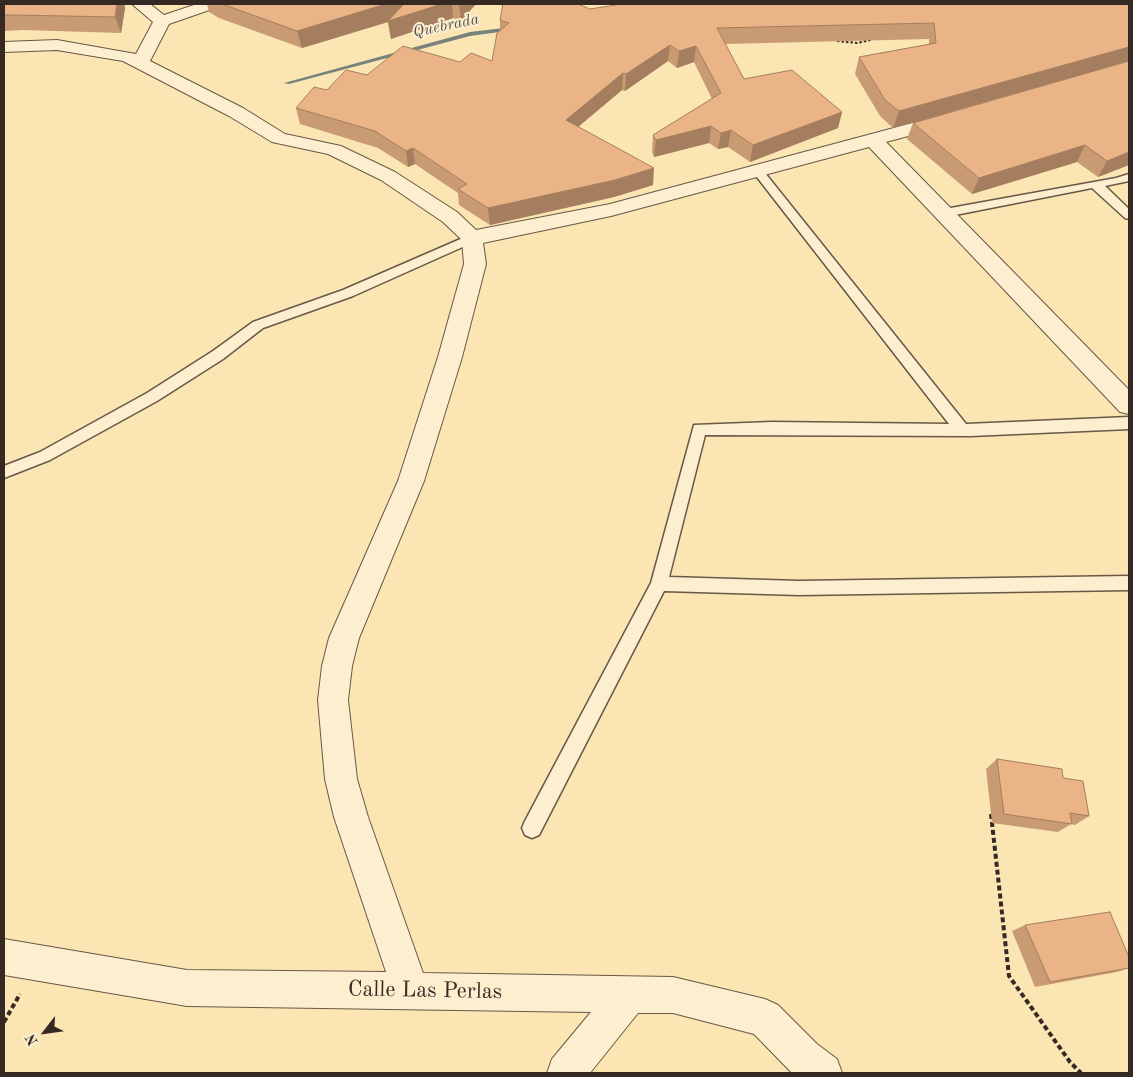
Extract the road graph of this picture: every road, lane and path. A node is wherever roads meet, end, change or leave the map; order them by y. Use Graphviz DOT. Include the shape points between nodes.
graph roads {
  1 [pos="140,4"];
  2 [pos="212,4"];
  3 [pos="162,21"];
  4 [pos="874,40"];
  5 [pos="831,41"];
  6 [pos="4,47"];
  7 [pos="140,64"];
  8 [pos="963,115"];
  9 [pos="874,141"];
  10 [pos="756,170"];
  11 [pos="1129,177"];
  12 [pos="1095,184"];
  13 [pos="945,213"];
  14 [pos="1129,215"];
  15 [pos="472,238"];
  16 [pos="1129,405"];
  17 [pos="1129,423"];
  18 [pos="961,429"];
  19 [pos="4,472"];
  20 [pos="659,584"];
  21 [pos="1129,584"];
  22 [pos="990,805"];
  23 [pos="532,828"];
  24 [pos="4,957"];
  25 [pos="411,991"];
  26 [pos="630,994"];
  27 [pos="566,1073"];
  28 [pos="824,1073"];
  29 [pos="1081,1073"];
  1 -- 3 [label="street"];
  2 -- 3 [label="street"];
  3 -- 7 [label="street"];
  4 -- 5 [label="path"];
  6 -- 7 [label="street" via="57,45 128,56"];
  7 -- 15 [label="street" via="236,112 279,138 334,150 388,176 450,217"];
  8 -- 9 [label="street"];
  9 -- 10 [label="street"];
  9 -- 13 [label="street"];
  10 -- 15 [label="street" via="611,210"];
  10 -- 18 [label="lane"];
  11 -- 12 [label="lane"];
  12 -- 13 [label="lane"];
  12 -- 14 [label="lane"];
  13 -- 16 [label="street"];
  15 -- 19 [label="lane" via="348,293 258,325 152,397 45,456"];
  15 -- 25 [label="street" via="475,264 450,357 410,481 344,638 333,700 341,779"];
  17 -- 18 [label="lane"];
  18 -- 20 [label="lane" via="699,429"];
  20 -- 21 [label="lane" via="799,588"];
  20 -- 23 [label="lane"];
  22 -- 29 [label="path" via="1009,976"];
  24 -- 25 [label="street, Calle Las Perlas" via="186,988"];
  25 -- 26 [label="street, Calle Las Perlas"];
  26 -- 27 [label="street"];
  26 -- 28 [label="street, Calle Las Perlas" via="672,995 766,1018 803,1058"];
}
